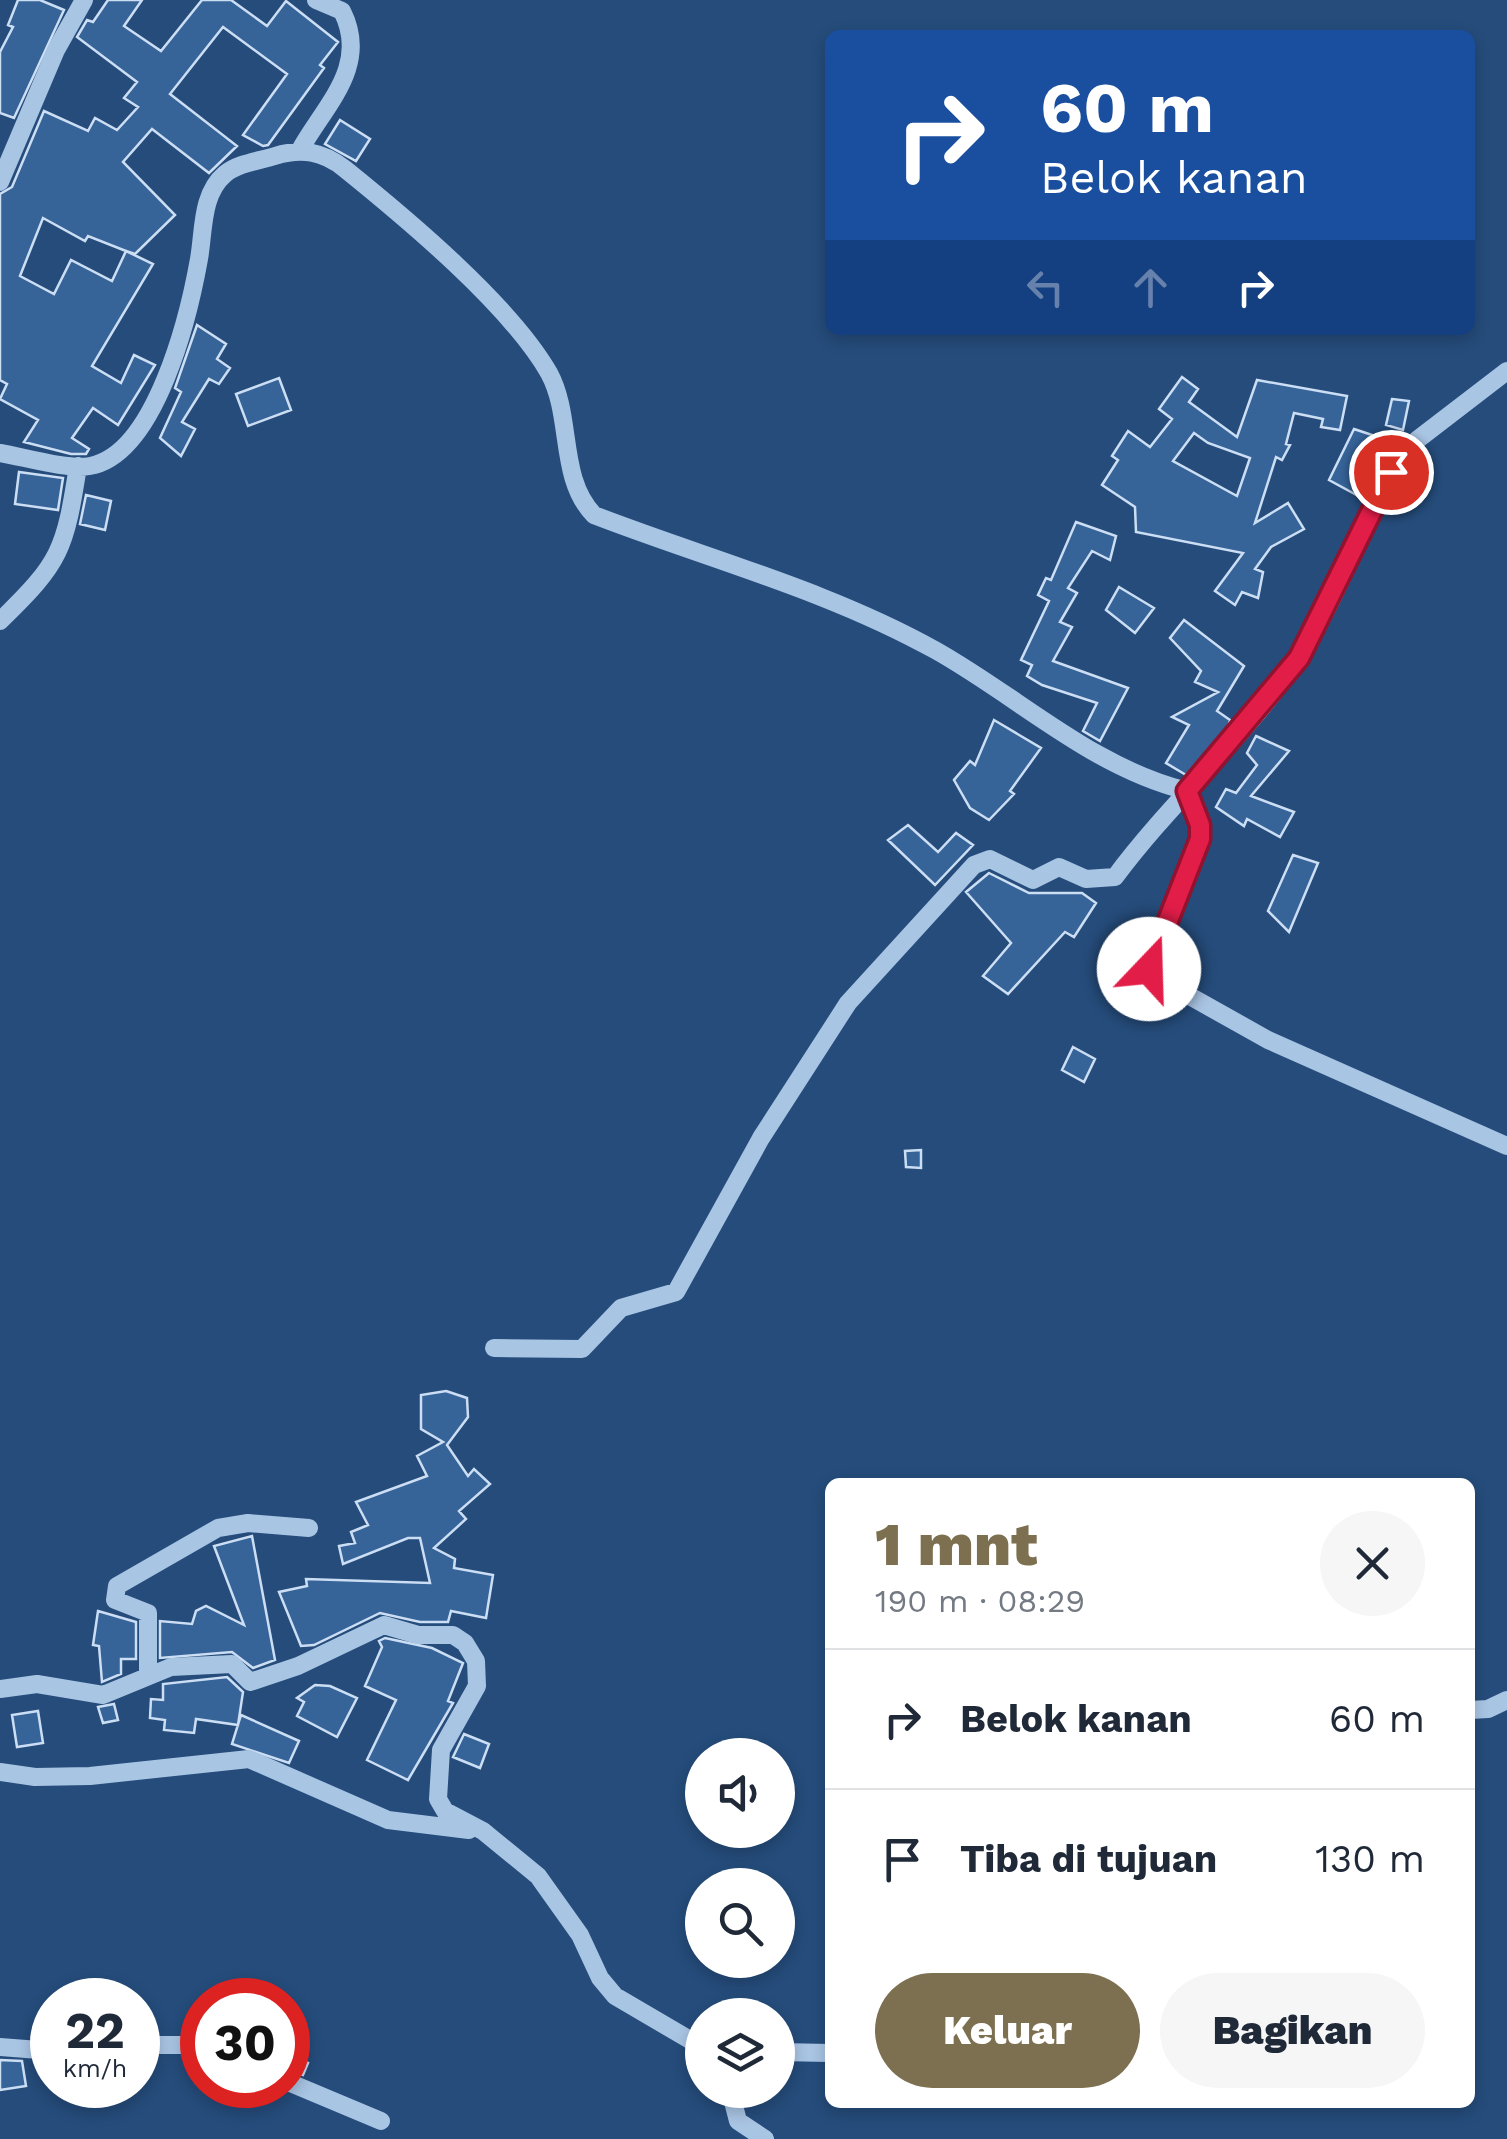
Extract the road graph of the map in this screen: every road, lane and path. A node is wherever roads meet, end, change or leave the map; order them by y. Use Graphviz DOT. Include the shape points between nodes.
graph roads {
  1 [pos="84,0"];
  2 [pos="316,0"];
  3 [pos="300,150"];
  4 [pos="0,182"];
  5 [pos="1507,371"];
  6 [pos="0,453"];
  7 [pos="78,466"];
  8 [pos="0,621"];
  9 [pos="1187,791"];
  10 [pos="1507,1146"];
  11 [pos="494,1348"];
  12 [pos="309,1528"];
  13 [pos="148,1675"];
  14 [pos="0,1689"];
  15 [pos="1507,1700"];
  16 [pos="1475,1710"];
  17 [pos="0,1772"];
  18 [pos="482,1831"];
  19 [pos="685,2037"];
  20 [pos="0,2047"];
  21 [pos="30,2049"];
  22 [pos="795,2052"];
  23 [pos="825,2053"];
  24 [pos="310,2091"];
  25 [pos="735,2108"];
  26 [pos="381,2121"];
  27 [pos="765,2139"];
  1 -- 4 [label="street"];
  2 -- 3 [label="street" via="342,12 351,61"];
  3 -- 7 [label="street" via="238,166 215,187 190,302 153,404 116,454"];
  3 -- 9 [label="street" via="341,166 405,220 472,281 530,348 559,394 574,479 594,515 812,593 935,650 1068,739"];
  5 -- 9 [label="street" via="1397,462 1299,658"];
  6 -- 7 [label="street"];
  7 -- 8 [label="street" via="59,555"];
  9 -- 10 [label="street" via="1200,839 1150,961 1154,976 1268,1040"];
  9 -- 11 [label="street" via="1115,877 1086,879 1058,867 1033,880 990,860 974,864 848,1003 761,1138 676,1292 620,1308 582,1348"];
  12 -- 13 [label="street" via="218,1528 117,1586 116,1600 148,1613"];
  13 -- 14 [label="street" via="103,1695 37,1684"];
  13 -- 18 [label="street" via="186,1664 232,1664 250,1682 384,1625 418,1636 452,1636 470,1650 479,1673 441,1750 438,1799 445,1811"];
  15 -- 16 [label="street"];
  17 -- 18 [label="street" via="90,1776 249,1759 388,1820"];
  18 -- 19 [label="street" via="538,1876 616,1996"];
  20 -- 21 [label="street"];
  22 -- 23 [label="street"];
  24 -- 26 [label="street"];
  25 -- 27 [label="street" via="738,2121"];
}
